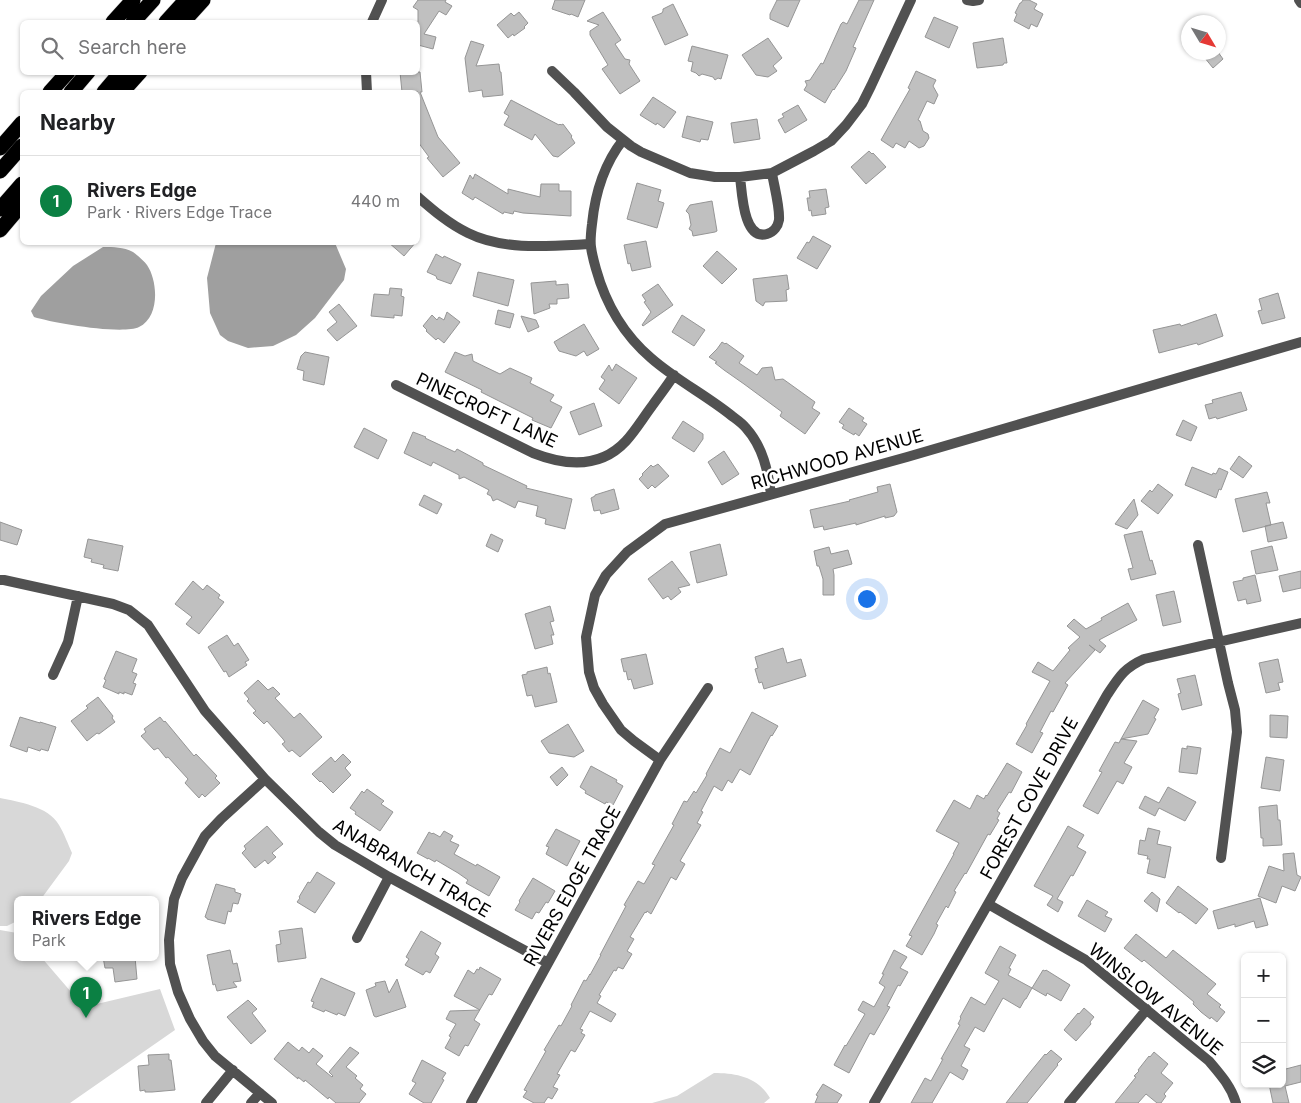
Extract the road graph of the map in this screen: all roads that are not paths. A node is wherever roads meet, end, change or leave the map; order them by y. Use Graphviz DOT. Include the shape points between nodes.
graph roads {
  1 [pos="133,0"];
  2 [pos="152,0"];
  3 [pos="186,0"];
  4 [pos="203,0"];
  5 [pos="382,0"];
  6 [pos="911,0"];
  7 [pos="967,0"];
  8 [pos="979,0"];
  9 [pos="1298,0"];
  10 [pos="1301,3"];
  11 [pos="114,20"];
  12 [pos="135,20"];
  13 [pos="168,20"];
  14 [pos="185,20"];
  15 [pos="373,20"];
  16 [pos="552,71"];
  17 [pos="65,75"];
  18 [pos="85,75"];
  19 [pos="118,75"];
  20 [pos="137,75"];
  21 [pos="366,75"];
  22 [pos="52,90"];
  23 [pos="73,90"];
  24 [pos="106,90"];
  25 [pos="124,90"];
  26 [pos="366,90"];
  27 [pos="20,125"];
  28 [pos="623,140"];
  29 [pos="0,148"];
  30 [pos="20,148"];
  31 [pos="0,171"];
  32 [pos="772,173"];
  33 [pos="740,177"];
  34 [pos="20,186"];
  35 [pos="420,199"];
  36 [pos="20,206"];
  37 [pos="0,209"];
  38 [pos="0,230"];
  39 [pos="590,244"];
  40 [pos="1301,342"];
  41 [pos="674,375"];
  42 [pos="396,385"];
  43 [pos="772,494"];
  44 [pos="1198,545"];
  45 [pos="0,580"];
  46 [pos="78,596"];
  47 [pos="1301,623"];
  48 [pos="1219,641"];
  49 [pos="53,675"];
  50 [pos="708,688"];
  51 [pos="660,760"];
  52 [pos="265,779"];
  53 [pos="1220,858"];
  54 [pos="389,878"];
  55 [pos="988,904"];
  56 [pos="357,938"];
  57 [pos="548,963"];
  58 [pos="1146,1009"];
  59 [pos="232,1070"];
  60 [pos="260,1093"];
  61 [pos="206,1103"];
  62 [pos="251,1103"];
  63 [pos="272,1103"];
  64 [pos="471,1103"];
  65 [pos="874,1103"];
  66 [pos="1069,1103"];
  67 [pos="1236,1103"];
  1 -- 11 [label="highway"];
  2 -- 12 [label="highway"];
  3 -- 13 [label="highway"];
  4 -- 14 [label="highway"];
  5 -- 15 [label="street"];
  6 -- 32 [label="street" via="862,104 846,125 831,141"];
  7 -- 8 [label="street"];
  9 -- 10 [label="street"];
  16 -- 28 [label="street"];
  17 -- 22 [label="highway"];
  18 -- 23 [label="highway"];
  19 -- 24 [label="highway"];
  20 -- 25 [label="highway"];
  21 -- 26 [label="street"];
  27 -- 29 [label="highway"];
  28 -- 33 [label="street" via="641,152 690,173"];
  28 -- 39 [label="street" via="600,182 594,203"];
  30 -- 31 [label="highway"];
  32 -- 33 [label="street"];
  32 -- 33 [label="street" via="779,221 776,228 764,235 756,233 749,225"];
  34 -- 37 [label="highway"];
  35 -- 39 [label="street" via="445,220 486,240 541,247"];
  36 -- 38 [label="highway"];
  39 -- 41 [label="street" via="607,302 620,325 651,359"];
  40 -- 43 [label="street, RICHWOOD AVENUE"];
  41 -- 42 [label="street, PINECROFT LANE" via="625,442 610,454 574,463 550,460 533,453"];
  41 -- 43 [label="street" via="746,427 764,459"];
  43 -- 51 [label="street, RICHWOOD AVENUE" via="665,524 627,552 606,575 595,595 586,637 594,688 621,730"];
  44 -- 48 [label="street"];
  45 -- 46 [label="street, ANABRANCH TRACE"];
  46 -- 49 [label="street" via="68,642"];
  46 -- 52 [label="street, ANABRANCH TRACE" via="128,610 148,625 205,711"];
  47 -- 48 [label="street, FOREST COVE DRIVE"];
  48 -- 53 [label="street" via="1237,732"];
  48 -- 55 [label="street, FOREST COVE DRIVE" via="1144,659 1120,675"];
  50 -- 51 [label="street, RIVERS EDGE TRACE"];
  51 -- 57 [label="street, RIVERS EDGE TRACE"];
  52 -- 54 [label="street, ANABRANCH TRACE" via="335,845"];
  52 -- 59 [label="street" via="205,836 182,878 171,920 170,964 178,992 202,1041"];
  54 -- 56 [label="street"];
  54 -- 57 [label="street, ANABRANCH TRACE"];
  55 -- 58 [label="street, WINSLOW AVENUE" via="1086,960"];
  55 -- 65 [label="street, FOREST COVE DRIVE"];
  57 -- 64 [label="street, RIVERS EDGE TRACE"];
  58 -- 66 [label="street"];
  58 -- 67 [label="street, WINSLOW AVENUE" via="1209,1061 1224,1078"];
  59 -- 60 [label="street"];
  59 -- 61 [label="street"];
  60 -- 62 [label="street"];
  60 -- 63 [label="street"];
}
